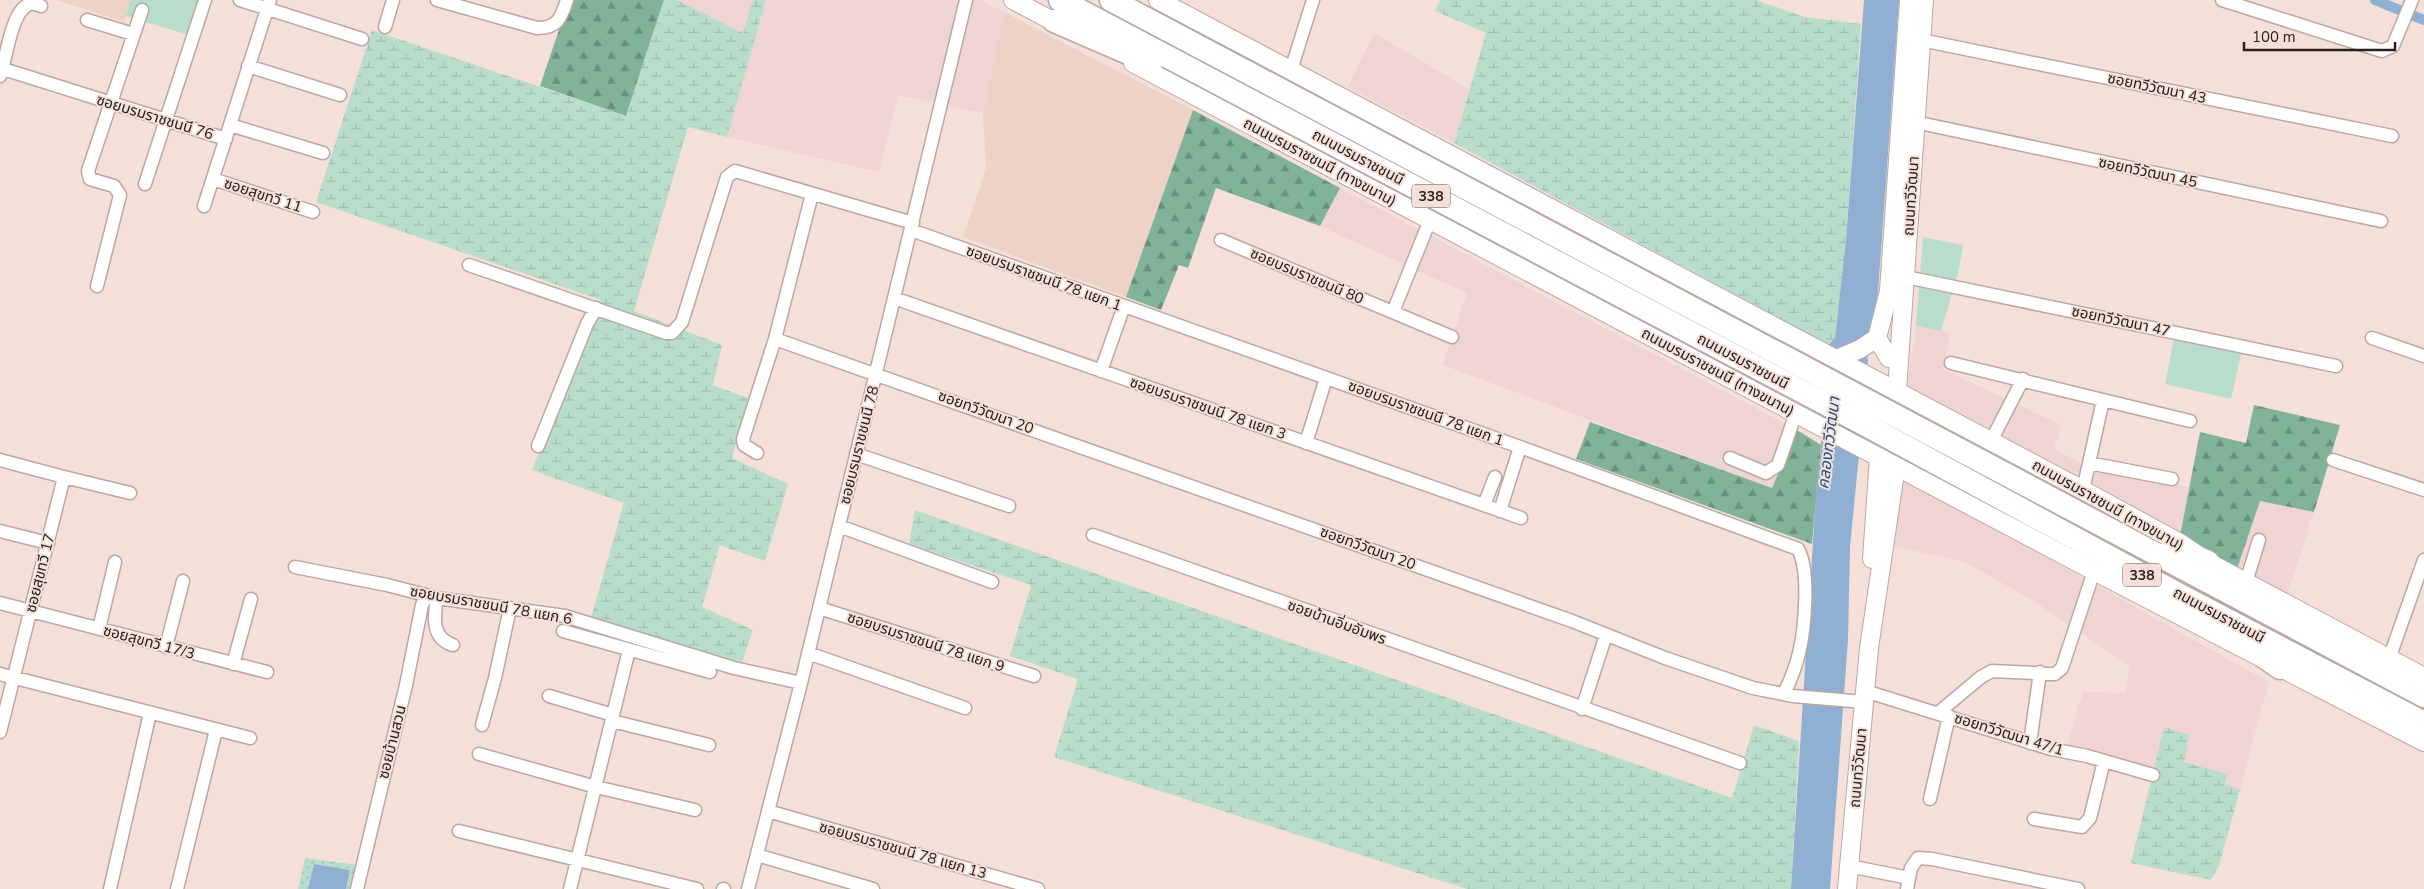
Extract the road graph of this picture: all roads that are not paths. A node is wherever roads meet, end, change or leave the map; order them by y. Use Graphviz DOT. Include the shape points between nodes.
graph roads {
  1 [pos="206,0"];
  2 [pos="240,0"];
  3 [pos="393,0"];
  4 [pos="437,0"];
  5 [pos="566,0"];
  6 [pos="966,0"];
  7 [pos="1013,0"];
  8 [pos="1060,0"];
  9 [pos="1111,0"];
  10 [pos="1158,0"];
  11 [pos="1313,0"];
  12 [pos="1909,0"];
  13 [pos="1924,0"];
  14 [pos="2222,0"];
  15 [pos="2410,2"];
  16 [pos="269,4"];
  17 [pos="42,6"];
  18 [pos="142,10"];
  19 [pos="87,20"];
  20 [pos="1054,22"];
  21 [pos="386,27"];
  22 [pos="133,34"];
  23 [pos="362,39"];
  24 [pos="1921,40"];
  25 [pos="248,66"];
  26 [pos="1291,70"];
  27 [pos="1,71"];
  28 [pos="340,95"];
  29 [pos="112,103"];
  30 [pos="1281,117"];
  31 [pos="165,120"];
  32 [pos="1916,122"];
  33 [pos="230,125"];
  34 [pos="2392,136"];
  35 [pos="226,138"];
  36 [pos="322,153"];
  37 [pos="213,179"];
  38 [pos="145,184"];
  39 [pos="812,194"];
  40 [pos="204,206"];
  41 [pos="313,212"];
  42 [pos="1430,220"];
  43 [pos="2381,221"];
  44 [pos="912,226"];
  45 [pos="1221,240"];
  46 [pos="469,265"];
  47 [pos="1906,277"];
  48 [pos="97,286"];
  49 [pos="894,298"];
  50 [pos="1124,306"];
  51 [pos="596,308"];
  52 [pos="1393,312"];
  53 [pos="1452,337"];
  54 [pos="1877,338"];
  55 [pos="2372,338"];
  56 [pos="775,339"];
  57 [pos="2424,356"];
  58 [pos="1837,359"];
  59 [pos="1899,360"];
  60 [pos="1951,363"];
  61 [pos="2336,366"];
  62 [pos="1101,371"];
  63 [pos="876,373"];
  64 [pos="1326,378"];
  65 [pos="2022,379"];
  66 [pos="1896,391"];
  67 [pos="2103,400"];
  68 [pos="1864,412"];
  69 [pos="1802,417"];
  70 [pos="2190,421"];
  71 [pos="1991,442"];
  72 [pos="1306,443"];
  73 [pos="538,446"];
  74 [pos="1520,447"];
  75 [pos="757,453"];
  76 [pos="856,454"];
  77 [pos="1878,457"];
  78 [pos="1730,458"];
  79 [pos="0,460"];
  80 [pos="2333,460"];
  81 [pos="2089,463"];
  82 [pos="1896,466"];
  83 [pos="64,477"];
  84 [pos="1495,477"];
  85 [pos="2172,480"];
  86 [pos="2037,490"];
  87 [pos="2083,490"];
  88 [pos="2424,490"];
  89 [pos="130,493"];
  90 [pos="1484,505"];
  91 [pos="1009,506"];
  92 [pos="1500,511"];
  93 [pos="1521,518"];
  94 [pos="839,526"];
  95 [pos="0,531"];
  96 [pos="1093,535"];
  97 [pos="2259,540"];
  98 [pos="48,543"];
  99 [pos="2424,560"];
  100 [pos="115,562"];
  101 [pos="2208,562"];
  102 [pos="295,567"];
  103 [pos="2094,572"];
  104 [pos="183,581"];
  105 [pos="992,582"];
  106 [pos="2246,582"];
  107 [pos="2176,593"];
  108 [pos="432,597"];
  109 [pos="251,599"];
  110 [pos="0,603"];
  111 [pos="510,608"];
  112 [pos="819,608"];
  113 [pos="31,611"];
  114 [pos="99,629"];
  115 [pos="563,631"];
  116 [pos="1606,635"];
  117 [pos="453,644"];
  118 [pos="166,647"];
  119 [pos="1869,648"];
  120 [pos="629,650"];
  121 [pos="808,653"];
  122 [pos="2389,659"];
  123 [pos="233,664"];
  124 [pos="2280,668"];
  125 [pos="267,672"];
  126 [pos="710,672"];
  127 [pos="2040,672"];
  128 [pos="0,674"];
  129 [pos="1034,676"];
  130 [pos="2424,677"];
  131 [pos="14,678"];
  132 [pos="801,683"];
  133 [pos="1789,695"];
  134 [pos="549,696"];
  135 [pos="2424,696"];
  136 [pos="1865,697"];
  137 [pos="965,708"];
  138 [pos="1582,709"];
  139 [pos="150,713"];
  140 [pos="1943,715"];
  141 [pos="612,718"];
  142 [pos="2424,723"];
  143 [pos="482,725"];
  144 [pos="216,730"];
  145 [pos="0,732"];
  146 [pos="250,738"];
  147 [pos="2424,742"];
  148 [pos="2030,743"];
  149 [pos="709,745"];
  150 [pos="479,754"];
  151 [pos="2104,761"];
  152 [pos="1740,763"];
  153 [pos="2153,775"];
  154 [pos="596,787"];
  155 [pos="1930,799"];
  156 [pos="695,810"];
  157 [pos="768,810"];
  158 [pos="2034,819"];
  159 [pos="459,831"];
  160 [pos="757,855"];
  161 [pos="577,860"];
  162 [pos="1849,866"];
  163 [pos="1908,884"];
  164 [pos="110,889"];
  165 [pos="177,889"];
  166 [pos="356,889"];
  167 [pos="570,889"];
  168 [pos="697,889"];
  169 [pos="748,889"];
  170 [pos="870,889"];
  171 [pos="1038,889"];
  172 [pos="1847,889"];
  173 [pos="2078,889"];
  1 -- 31 [label="street"];
  2 -- 16 [label="street"];
  3 -- 21 [label="street"];
  4 -- 5 [label="street" via="537,28 554,25"];
  6 -- 44 [label="street, ซอยบรมราชชนนี 78"];
  7 -- 20 [label="main road, ถนนบรมราชชนนี (ทางขนาน) / 338"];
  8 -- 30 [label="highway, ถนนบรมราชชนนี / 338"];
  9 -- 68 [label="highway, ถนนบรมราชชนนี / 338" via="1808,370"];
  10 -- 26 [label="main road, ถนนบรมราชชนนี (ทางขนาน)"];
  11 -- 26 [label="street"];
  12 -- 54 [label="main road, ถนนทวีวัฒนา" via="1889,291"];
  13 -- 24 [label="main road, ถนนทวีวัฒนา"];
  14 -- 15 [label="street" via="2382,51 2393,46"];
  16 -- 23 [label="street"];
  16 -- 25 [label="street, ซอยบรมราชชนนี 76"];
  17 -- 27 [label="street" via="34,3 21,11"];
  18 -- 22 [label="street"];
  19 -- 22 [label="street"];
  20 -- 30 [label="highway"];
  20 -- 42 [label="main road, ถนนบรมราชชนนี (ทางขนาน) / 338"];
  22 -- 29 [label="street"];
  24 -- 32 [label="main road, ถนนทวีวัฒนา"];
  24 -- 34 [label="street, ซอยทวีวัฒนา 43"];
  25 -- 28 [label="street"];
  25 -- 33 [label="street, ซอยบรมราชชนนี 76"];
  26 -- 58 [label="main road, ถนนบรมราชชนนี (ทางขนาน)"];
  27 -- 29 [label="street, ซอยบรมราชชนนี 76"];
  29 -- 31 [label="street, ซอยบรมราชชนนี 76"];
  29 -- 48 [label="street" via="88,171 90,179 114,186 120,195"];
  30 -- 68 [label="highway, ถนนบรมราชชนนี / 338" via="1801,392"];
  31 -- 35 [label="street, ซอยบรมราชชนนี 76"];
  31 -- 38 [label="street"];
  32 -- 43 [label="street, ซอยทวีวัฒนา 45"];
  32 -- 47 [label="main road, ถนนทวีวัฒนา"];
  33 -- 35 [label="street, ซอยบรมราชชนนี 76"];
  33 -- 36 [label="street"];
  35 -- 37 [label="street, ซอยสุขทวี 11"];
  37 -- 40 [label="street, ซอยสุขทวี 11"];
  37 -- 41 [label="street, ซอยสุขทวี 11"];
  39 -- 44 [label="street, ซอยบรมราชชนนี 78 แยก 1"];
  39 -- 51 [label="street, ซอยบรมราชชนนี 78 แยก 1" via="735,171 727,177 682,322 672,333"];
  39 -- 56 [label="street"];
  42 -- 52 [label="street"];
  42 -- 69 [label="main road, ถนนบรมราชชนนี (ทางขนาน) / 338"];
  44 -- 49 [label="street, ซอยบรมราชชนนี 78"];
  44 -- 50 [label="street, ซอยบรมราชชนนี 78 แยก 1"];
  45 -- 52 [label="street, ซอยบรมราชชนนี 80"];
  46 -- 51 [label="street"];
  47 -- 59 [label="main road, ถนนทวีวัฒนา"];
  47 -- 61 [label="street, ซอยทวีวัฒนา 47"];
  49 -- 62 [label="street, ซอยบรมราชชนนี 78 แยก 3"];
  49 -- 63 [label="street, ซอยบรมราชชนนี 78"];
  50 -- 62 [label="street"];
  50 -- 64 [label="street, ซอยบรมราชชนนี 78 แยก 1"];
  51 -- 73 [label="street"];
  52 -- 53 [label="street, ซอยบรมราชชนนี 80"];
  54 -- 58 [label="main road"];
  54 -- 59 [label="main road" via="1889,358"];
  55 -- 57 [label="street"];
  56 -- 63 [label="street, ซอยทวีวัฒนา 20"];
  56 -- 75 [label="street" via="743,439 748,449"];
  58 -- 66 [label="main road, ถนนบรมราชชนนี (ทางขนาน)"];
  59 -- 66 [label="main road, ถนนทวีวัฒนา"];
  60 -- 65 [label="street"];
  62 -- 72 [label="street, ซอยบรมราชชนนี 78 แยก 3"];
  63 -- 76 [label="street, ซอยบรมราชชนนี 78"];
  63 -- 116 [label="street, ซอยทวีวัฒนา 20" via="1572,620"];
  64 -- 72 [label="street"];
  64 -- 74 [label="street, ซอยบรมราชชนนี 78 แยก 1"];
  65 -- 67 [label="street"];
  65 -- 71 [label="street"];
  66 -- 71 [label="main road, ถนนบรมราชชนนี (ทางขนาน)"];
  67 -- 70 [label="street"];
  67 -- 81 [label="street"];
  68 -- 86 [label="highway, ถนนบรมราชชนนี / 338"];
  68 -- 107 [label="highway, ถนนบรมราชชนนี / 338"];
  69 -- 77 [label="main road, ถนนบรมราชชนนี (ทางขนาน) / 338"];
  69 -- 78 [label="street" via="1778,465 1766,473"];
  71 -- 87 [label="main road, ถนนบรมราชชนนี (ทางขนาน)"];
  72 -- 90 [label="street, ซอยบรมราชชนนี 78 แยก 3"];
  74 -- 92 [label="street"];
  74 -- 133 [label="street, ซอยบรมราชชนนี 78 แยก 1" via="1798,549 1806,574 1802,632"];
  76 -- 91 [label="street"];
  76 -- 94 [label="street, ซอยบรมราชชนนี 78"];
  77 -- 82 [label="main road, ถนนบรมราชชนนี (ทางขนาน) / 338"];
  77 -- 119 [label="main road, ถนนทวีวัฒนา"];
  79 -- 83 [label="street"];
  80 -- 88 [label="street"];
  81 -- 85 [label="street"];
  81 -- 87 [label="street"];
  82 -- 103 [label="main road, ถนนบรมราชชนนี (ทางขนาน) / 338"];
  82 -- 119 [label="main road, ถนนทวีวัฒนา"];
  83 -- 89 [label="street"];
  83 -- 98 [label="street, ซอยสุขทวี 17"];
  84 -- 90 [label="street"];
  86 -- 101 [label="highway"];
  86 -- 135 [label="highway, ถนนบรมราชชนนี / 338"];
  87 -- 101 [label="main road, ถนนบรมราชชนนี (ทางขนาน)" via="2174,539"];
  90 -- 92 [label="street, ซอยบรมราชชนนี 78 แยก 3"];
  92 -- 93 [label="street, ซอยบรมราชชนนี 78 แยก 3"];
  94 -- 105 [label="street"];
  94 -- 112 [label="street, ซอยบรมราชชนนี 78"];
  95 -- 98 [label="street"];
  96 -- 138 [label="street, ซอยบ้านอิ่มอัมพร"];
  97 -- 106 [label="street"];
  98 -- 113 [label="street, ซอยสุขทวี 17"];
  99 -- 122 [label="street"];
  100 -- 114 [label="street"];
  101 -- 106 [label="main road"];
  102 -- 108 [label="street, ซอยบรมราชชนนี 78 แยก 6"];
  103 -- 124 [label="main road, ถนนบรมราชชนนี (ทางขนาน) / 338"];
  103 -- 127 [label="street" via="2062,668 2055,674"];
  104 -- 118 [label="street"];
  106 -- 122 [label="main road"];
  107 -- 124 [label="highway"];
  107 -- 142 [label="highway, ถนนบรมราชชนนี / 338"];
  108 -- 111 [label="street, ซอยบรมราชชนนี 78 แยก 6"];
  108 -- 117 [label="street" via="438,636"];
  108 -- 166 [label="street, ซอยบ้านสวน" via="422,605 406,686"];
  109 -- 123 [label="street"];
  110 -- 113 [label="street, ซอยสุขทวี 17/3"];
  111 -- 132 [label="street, ซอยบรมราชชนนี 78 แยก 6" via="565,616 734,668"];
  111 -- 143 [label="street"];
  112 -- 121 [label="street, ซอยบรมราชชนนี 78"];
  112 -- 129 [label="street, ซอยบรมราชชนนี 78 แยก 9"];
  113 -- 114 [label="street, ซอยสุขทวี 17/3"];
  113 -- 131 [label="street, ซอยสุขทวี 17"];
  114 -- 118 [label="street, ซอยสุขทวี 17/3"];
  115 -- 120 [label="street"];
  116 -- 133 [label="street, ซอยทวีวัฒนา 20" via="1744,685"];
  116 -- 138 [label="street"];
  118 -- 123 [label="street, ซอยสุขทวี 17/3"];
  119 -- 136 [label="main road, ถนนทวีวัฒนา"];
  120 -- 126 [label="street"];
  120 -- 141 [label="street"];
  121 -- 132 [label="street, ซอยบรมราชชนนี 78"];
  121 -- 137 [label="street"];
  122 -- 130 [label="main road"];
  123 -- 125 [label="street, ซอยสุขทวี 17/3"];
  124 -- 147 [label="main road, ถนนบรมราชชนนี (ทางขนาน) / 338"];
  127 -- 140 [label="street" via="1992,671 1981,677"];
  127 -- 148 [label="street"];
  128 -- 131 [label="street"];
  131 -- 139 [label="street"];
  131 -- 145 [label="street, ซอยสุขทวี 17"];
  132 -- 157 [label="street, ซอยบรมราชชนนี 78"];
  133 -- 136 [label="street, ซอยทวีวัฒนา 20" via="1842,700"];
  134 -- 141 [label="street"];
  136 -- 140 [label="street, ซอยทวีวัฒนา 47/1"];
  136 -- 162 [label="main road, ถนนทวีวัฒนา"];
  138 -- 152 [label="street, ซอยบ้านอิ่มอัมพร"];
  139 -- 144 [label="street"];
  139 -- 164 [label="street"];
  140 -- 148 [label="street, ซอยทวีวัฒนา 47/1"];
  140 -- 155 [label="street"];
  141 -- 149 [label="street"];
  141 -- 154 [label="street"];
  144 -- 146 [label="street"];
  144 -- 165 [label="street"];
  148 -- 151 [label="street, ซอยทวีวัฒนา 47/1"];
  150 -- 154 [label="street"];
  151 -- 153 [label="street, ซอยทวีวัฒนา 47/1"];
  151 -- 158 [label="street" via="2090,818 2082,827"];
  154 -- 156 [label="street"];
  154 -- 161 [label="street"];
  157 -- 160 [label="street, ซอยบรมราชชนนี 78"];
  157 -- 171 [label="street, ซอยบรมราชชนนี 78 แยก 13"];
  159 -- 161 [label="street"];
  160 -- 169 [label="street, ซอยบรมราชชนนี 78"];
  160 -- 170 [label="street"];
  161 -- 167 [label="street"];
  161 -- 168 [label="street"];
  162 -- 163 [label="street"];
  162 -- 172 [label="main road, ถนนทวีวัฒนา"];
  163 -- 173 [label="street" via="1911,868 1918,858"];
}
